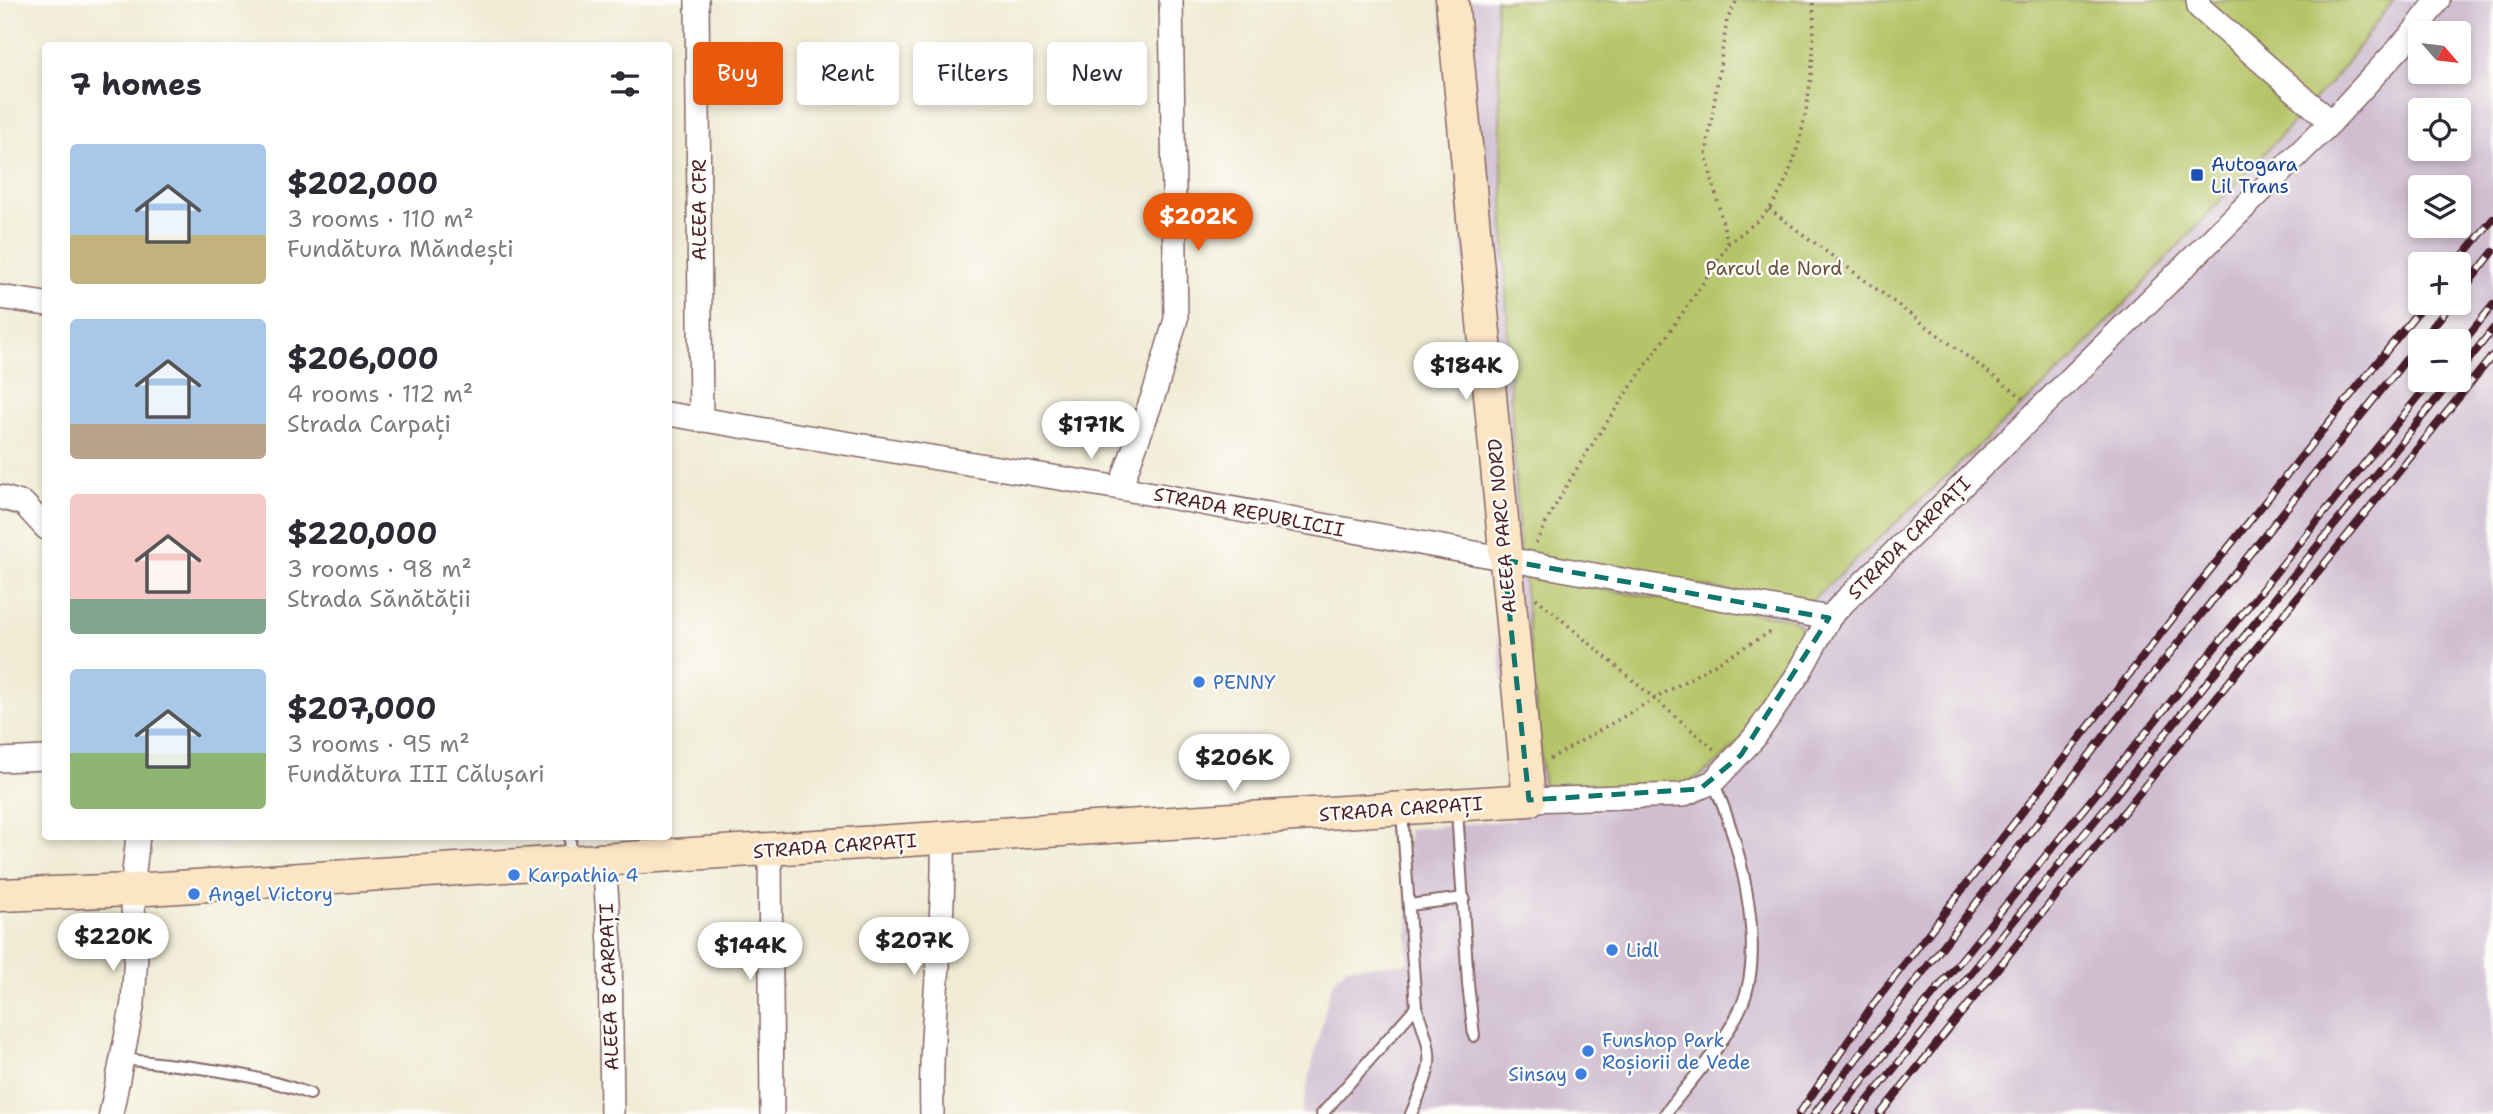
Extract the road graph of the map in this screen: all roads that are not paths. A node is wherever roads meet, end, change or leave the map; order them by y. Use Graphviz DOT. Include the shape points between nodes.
graph roads {
  1 [pos="697,0"];
  2 [pos="1171,0"];
  3 [pos="1452,0"];
  4 [pos="2197,0"];
  5 [pos="2438,0"];
  6 [pos="2331,122"];
  7 [pos="0,297"];
  8 [pos="42,303"];
  9 [pos="672,415"];
  10 [pos="701,420"];
  11 [pos="1119,488"];
  12 [pos="0,497"];
  13 [pos="42,524"];
  14 [pos="1514,561"];
  15 [pos="1829,618"];
  16 [pos="42,758"];
  17 [pos="0,760"];
  18 [pos="1713,782"];
  19 [pos="1528,786"];
  20 [pos="1457,806"];
  21 [pos="1401,810"];
  22 [pos="943,839"];
  23 [pos="138,840"];
  24 [pos="570,849"];
  25 [pos="770,849"];
  26 [pos="604,860"];
  27 [pos="132,890"];
  28 [pos="0,895"];
  29 [pos="1464,898"];
  30 [pos="1409,905"];
  31 [pos="1416,1007"];
  32 [pos="1474,1036"];
  33 [pos="122,1059"];
  34 [pos="310,1094"];
  35 [pos="111,1114"];
  36 [pos="612,1114"];
  37 [pos="772,1114"];
  38 [pos="932,1114"];
  39 [pos="1322,1114"];
  40 [pos="1410,1114"];
  41 [pos="1665,1114"];
  1 -- 10 [label="street, ALEEA CFR"];
  2 -- 11 [label="street" via="1176,318"];
  3 -- 14 [label="street, ALEEA PARC NORD"];
  4 -- 6 [label="street" via="2199,7"];
  5 -- 6 [label="street, STRADA CARPAȚI"];
  6 -- 15 [label="street, STRADA CARPAȚI"];
  7 -- 8 [label="street"];
  9 -- 10 [label="street, STRADA REPUBLICII"];
  10 -- 11 [label="street, STRADA REPUBLICII"];
  11 -- 14 [label="street, STRADA REPUBLICII"];
  12 -- 13 [label="street" via="24,504"];
  14 -- 15 [label="street, STRADA REPUBLICII"];
  14 -- 19 [label="street, ALEEA PARC NORD"];
  15 -- 18 [label="street, STRADA CARPAȚI" via="1799,673 1732,765"];
  16 -- 17 [label="street"];
  18 -- 19 [label="street, STRADA CARPAȚI" via="1682,794"];
  18 -- 41 [label="lane" via="1725,806 1743,878 1752,952 1750,980 1742,1006 1723,1037"];
  19 -- 20 [label="street, STRADA CARPAȚI"];
  20 -- 21 [label="street, STRADA CARPAȚI"];
  20 -- 29 [label="lane"];
  21 -- 22 [label="street, STRADA CARPAȚI"];
  21 -- 30 [label="lane"];
  22 -- 25 [label="street, STRADA CARPAȚI"];
  22 -- 38 [label="street" via="944,883 930,1055"];
  23 -- 27 [label="street"];
  24 -- 26 [label="street, STRADA CARPAȚI"];
  24 -- 27 [label="street, STRADA CARPAȚI"];
  25 -- 26 [label="street, STRADA CARPAȚI"];
  25 -- 37 [label="street"];
  26 -- 36 [label="street, ALEEA B CARPAȚI"];
  27 -- 28 [label="street, STRADA CARPAȚI"];
  27 -- 33 [label="street" via="133,1003"];
  29 -- 30 [label="lane"];
  29 -- 32 [label="lane"];
  30 -- 31 [label="lane"];
  31 -- 39 [label="lane"];
  31 -- 40 [label="lane" via="1428,1041 1431,1068"];
  33 -- 34 [label="lane" via="231,1071"];
  33 -- 35 [label="street"];
}
